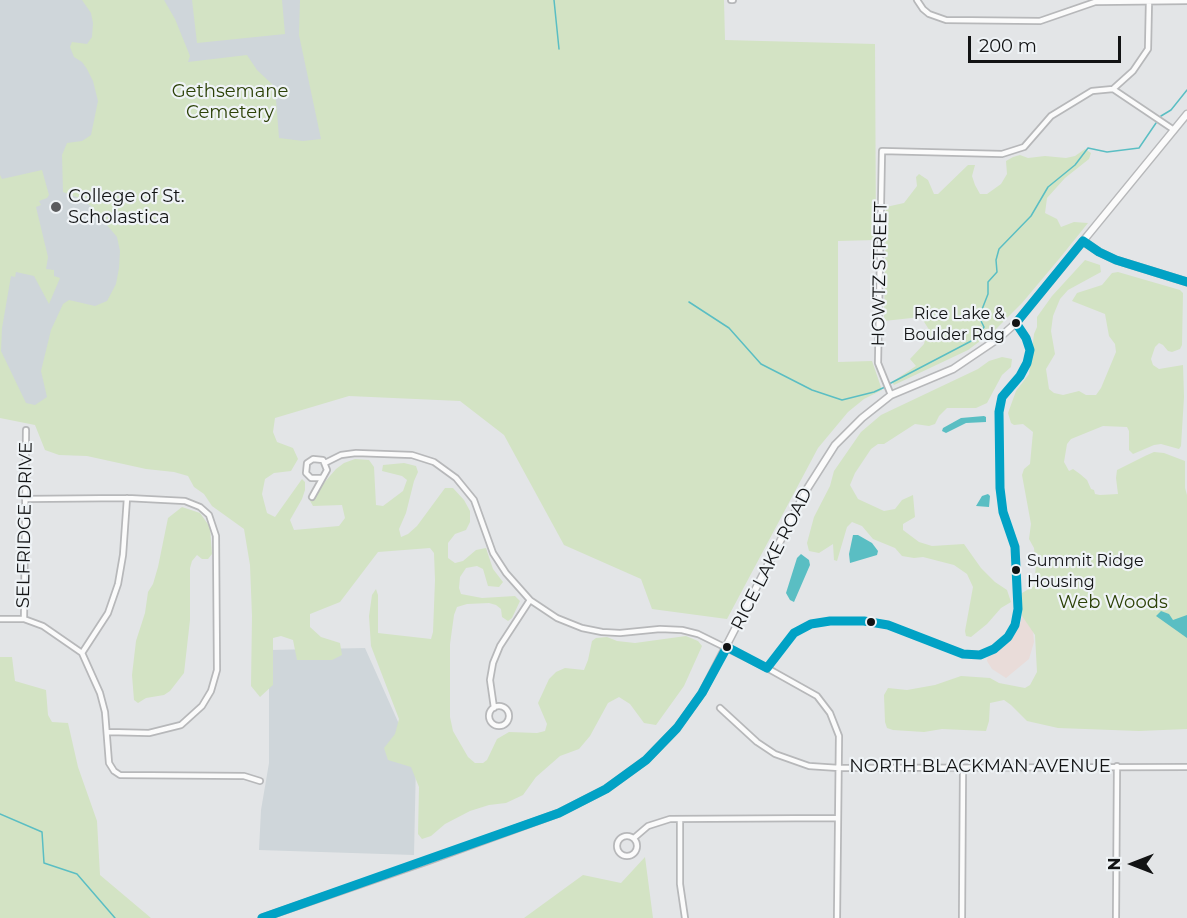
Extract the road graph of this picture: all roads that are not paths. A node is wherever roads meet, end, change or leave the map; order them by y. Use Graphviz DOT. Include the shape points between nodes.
graph roads {
  1 [pos="917,0"];
  2 [pos="1149,1"];
  3 [pos="1186,1"];
  4 [pos="1113,89"];
  5 [pos="1187,114"];
  6 [pos="1174,130"];
  7 [pos="1083,241"];
  8 [pos="1187,282"];
  9 [pos="891,395"];
  10 [pos="26,430"];
  11 [pos="325,463"];
  12 [pos="321,478"];
  13 [pos="312,497"];
  14 [pos="127,498"];
  15 [pos="25,499"];
  16 [pos="530,600"];
  17 [pos="0,619"];
  18 [pos="24,619"];
  19 [pos="727,647"];
  20 [pos="82,653"];
  21 [pos="494,708"];
  22 [pos="720,708"];
  23 [pos="108,732"];
  24 [pos="1117,766"];
  25 [pos="1187,767"];
  26 [pos="839,768"];
  27 [pos="963,768"];
  28 [pos="260,781"];
  29 [pos="838,818"];
  30 [pos="680,819"];
  31 [pos="633,838"];
  32 [pos="262,918"];
  33 [pos="686,918"];
  34 [pos="837,918"];
  35 [pos="962,918"];
  36 [pos="1116,918"];
  1 -- 2 [label="street" via="929,14 946,20 1028,21 1040,21 1095,2"];
  2 -- 3 [label="street"];
  2 -- 4 [label="street" via="1145,55"];
  4 -- 6 [label="street"];
  4 -- 9 [label="street, HOWTZ STREET" via="1092,91 1051,116 1024,147 1002,154 882,151 878,363"];
  5 -- 6 [label="main road, RICE LAKE ROAD"];
  6 -- 7 [label="main road, RICE LAKE ROAD"];
  7 -- 8 [label="main road" via="1116,260"];
  7 -- 9 [label="main road, RICE LAKE ROAD" via="1016,323 999,338 953,369"];
  9 -- 19 [label="main road, RICE LAKE ROAD" via="835,445 807,489"];
  10 -- 15 [label="street, SELFRIDGE DRIVE"];
  11 -- 12 [label="street" via="326,473"];
  11 -- 12 [label="street" via="316,458 306,466 311,478"];
  11 -- 16 [label="street" via="341,455 395,453 412,455 441,467 474,500 493,553"];
  12 -- 13 [label="street"];
  14 -- 15 [label="street"];
  14 -- 20 [label="street" via="118,584 108,613"];
  14 -- 23 [label="street" via="185,501 209,515 216,536 218,670 201,706 181,725 149,733"];
  15 -- 18 [label="street, SELFRIDGE DRIVE"];
  16 -- 19 [label="street" via="556,618 582,628 620,633 682,630"];
  16 -- 21 [label="street" via="493,663 490,680"];
  17 -- 18 [label="street"];
  18 -- 20 [label="street" via="43,626"];
  19 -- 26 [label="street" via="824,703 839,736"];
  19 -- 32 [label="main road, RICE LAKE ROAD" via="677,728 646,760 606,789 559,813"];
  20 -- 23 [label="street" via="99,693"];
  21 -- 21 [label="street" via="489,716 491,722 505,724 506,709"];
  22 -- 26 [label="street, NORTH BLACKMAN AVENUE" via="775,754 809,766"];
  23 -- 28 [label="street" via="109,763 120,774 244,776"];
  24 -- 25 [label="street, NORTH BLACKMAN AVENUE"];
  24 -- 27 [label="street, NORTH BLACKMAN AVENUE"];
  24 -- 36 [label="street"];
  26 -- 27 [label="street, NORTH BLACKMAN AVENUE"];
  26 -- 29 [label="street"];
  27 -- 35 [label="street"];
  29 -- 30 [label="street"];
  29 -- 34 [label="street"];
  30 -- 31 [label="street" via="660,821"];
  30 -- 33 [label="street" via="680,884"];
  31 -- 31 [label="street" via="618,840 620,853 626,856 634,852 637,847"];
}
